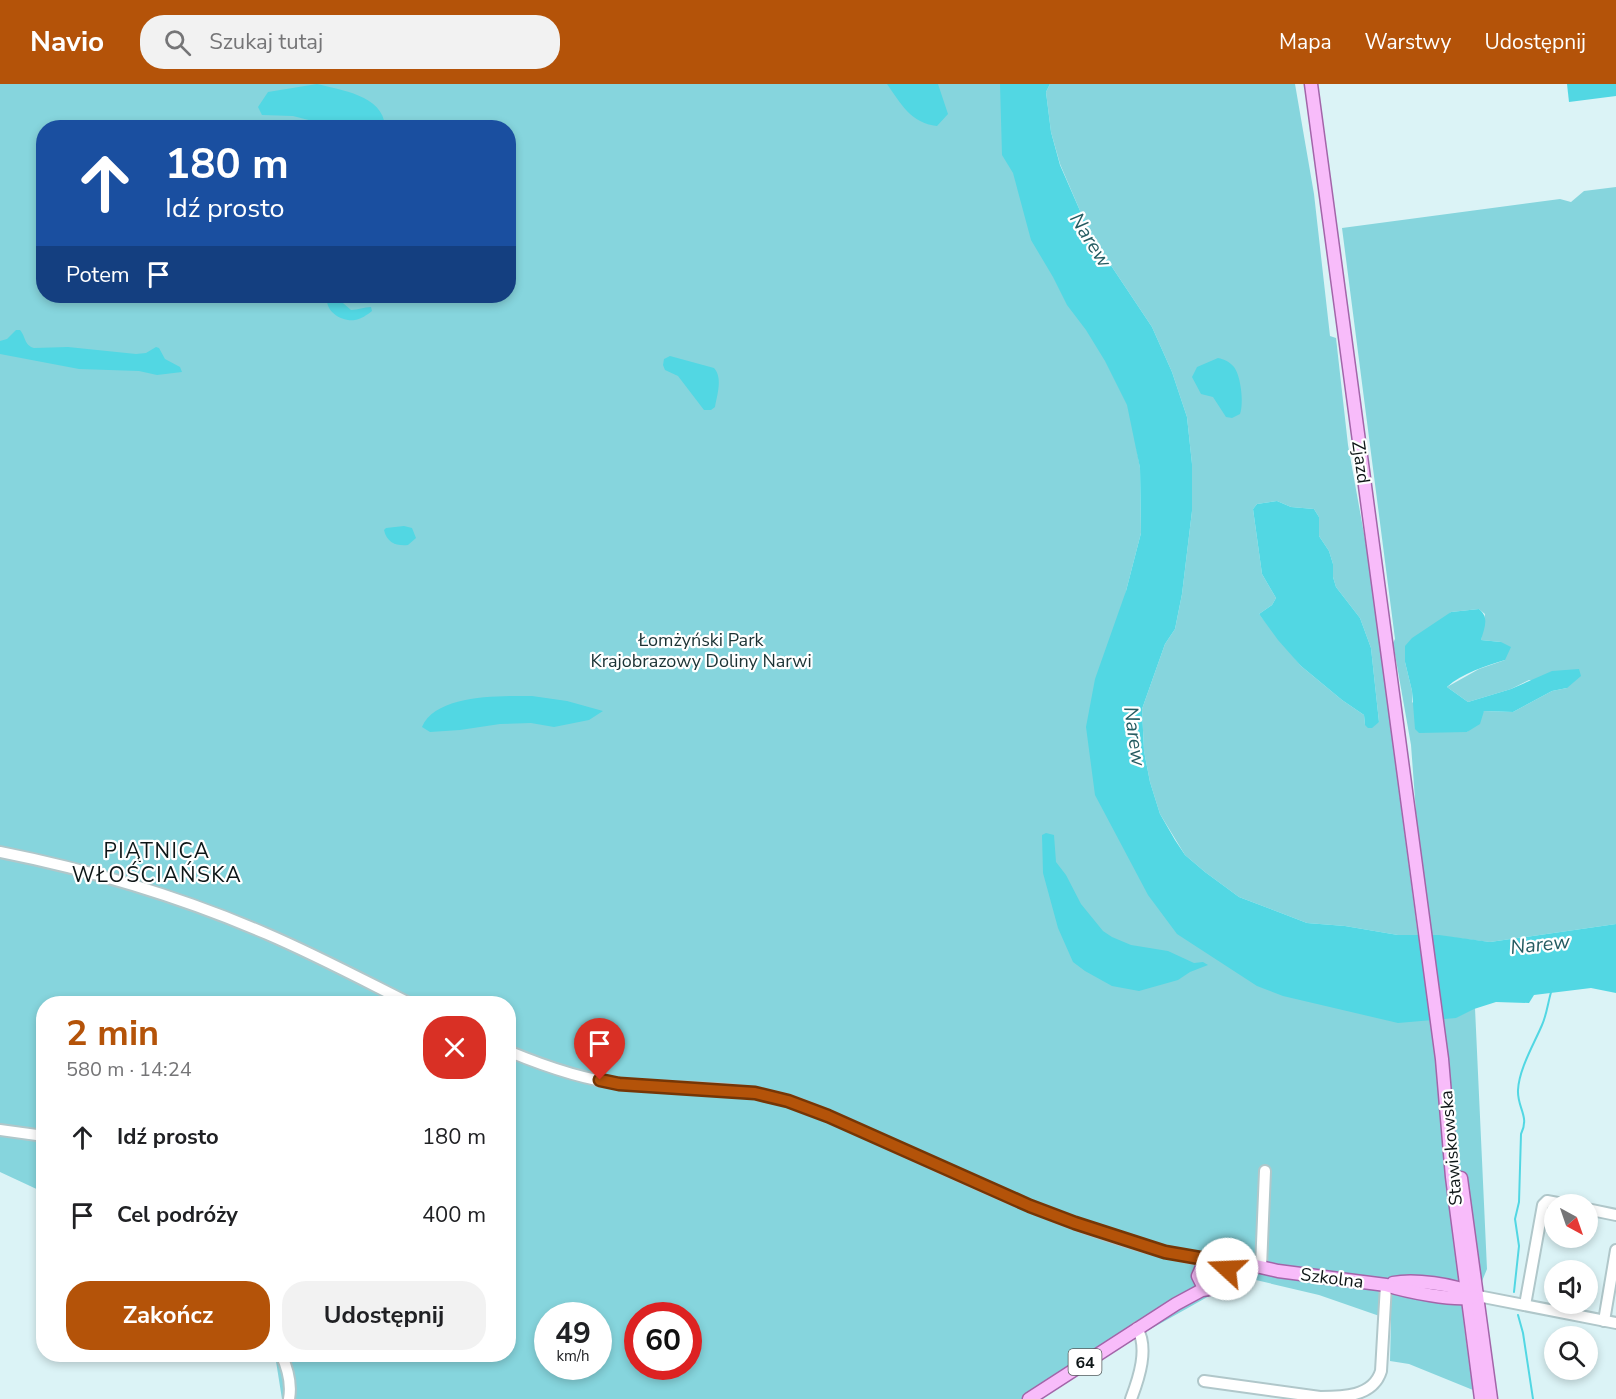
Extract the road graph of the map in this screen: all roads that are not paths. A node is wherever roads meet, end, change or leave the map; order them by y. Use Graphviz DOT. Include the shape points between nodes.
graph roads {
  1 [pos="1311,84"];
  2 [pos="0,852"];
  3 [pos="394,996"];
  4 [pos="516,1054"];
  5 [pos="1444,1077"];
  6 [pos="0,1130"];
  7 [pos="36,1135"];
  8 [pos="1265,1171"];
  9 [pos="1544,1203"];
  10 [pos="1598,1211"];
  11 [pos="1616,1215"];
  12 [pos="1616,1250"];
  13 [pos="1165,1252"];
  14 [pos="1463,1260"];
  15 [pos="1209,1261"];
  16 [pos="1261,1267"];
  17 [pos="1226,1271"];
  18 [pos="1278,1271"];
  19 [pos="1202,1280"];
  20 [pos="1386,1285"];
  21 [pos="1447,1286"];
  22 [pos="1471,1295"];
  23 [pos="1524,1305"];
  24 [pos="1604,1321"];
  25 [pos="1616,1323"];
  26 [pos="1139,1326"];
  27 [pos="284,1362"];
  28 [pos="1204,1381"];
  29 [pos="1351,1397"];
  30 [pos="289,1399"];
  31 [pos="1029,1399"];
  32 [pos="1131,1399"];
  33 [pos="1481,1399"];
  34 [pos="1491,1399"];
  1 -- 5 [label="main road, Zjazd"];
  2 -- 3 [label="street" via="78,869 205,909"];
  4 -- 13 [label="street" via="563,1072 619,1084 755,1093 788,1101 1030,1206"];
  5 -- 14 [label="main road, Stawiskowska"];
  5 -- 22 [label="main road, Stawiskowska"];
  6 -- 7 [label="street"];
  8 -- 16 [label="street"];
  9 -- 23 [label="street"];
  10 -- 11 [label="street"];
  12 -- 24 [label="street"];
  13 -- 15 [label="street"];
  13 -- 19 [label="street" via="1183,1259"];
  14 -- 21 [label="main road"];
  14 -- 22 [label="main road, Stawiskowska"];
  15 -- 17 [label="main road, 64" via="1217,1261"];
  15 -- 19 [label="main road, 64"];
  16 -- 17 [label="main road, Szkolna / 64"];
  16 -- 18 [label="main road, Szkolna / 64"];
  17 -- 18 [label="main road, Szkolna / 64"];
  17 -- 19 [label="main road, 64" via="1220,1287"];
  18 -- 20 [label="main road, Szkolna / 64"];
  19 -- 26 [label="main road, 64"];
  20 -- 21 [label="main road, 64" via="1402,1282"];
  20 -- 22 [label="main road, 64" via="1400,1290"];
  20 -- 29 [label="street" via="1379,1377 1369,1388"];
  21 -- 22 [label="main road, 64"];
  22 -- 23 [label="street"];
  22 -- 33 [label="main road, Stawiskowska"];
  22 -- 34 [label="main road, Stawiskowska"];
  23 -- 24 [label="street"];
  24 -- 25 [label="street"];
  26 -- 31 [label="main road, 64"];
  26 -- 32 [label="street" via="1142,1351"];
  27 -- 30 [label="street" via="290,1381"];
  28 -- 29 [label="street" via="1320,1397"];
}
